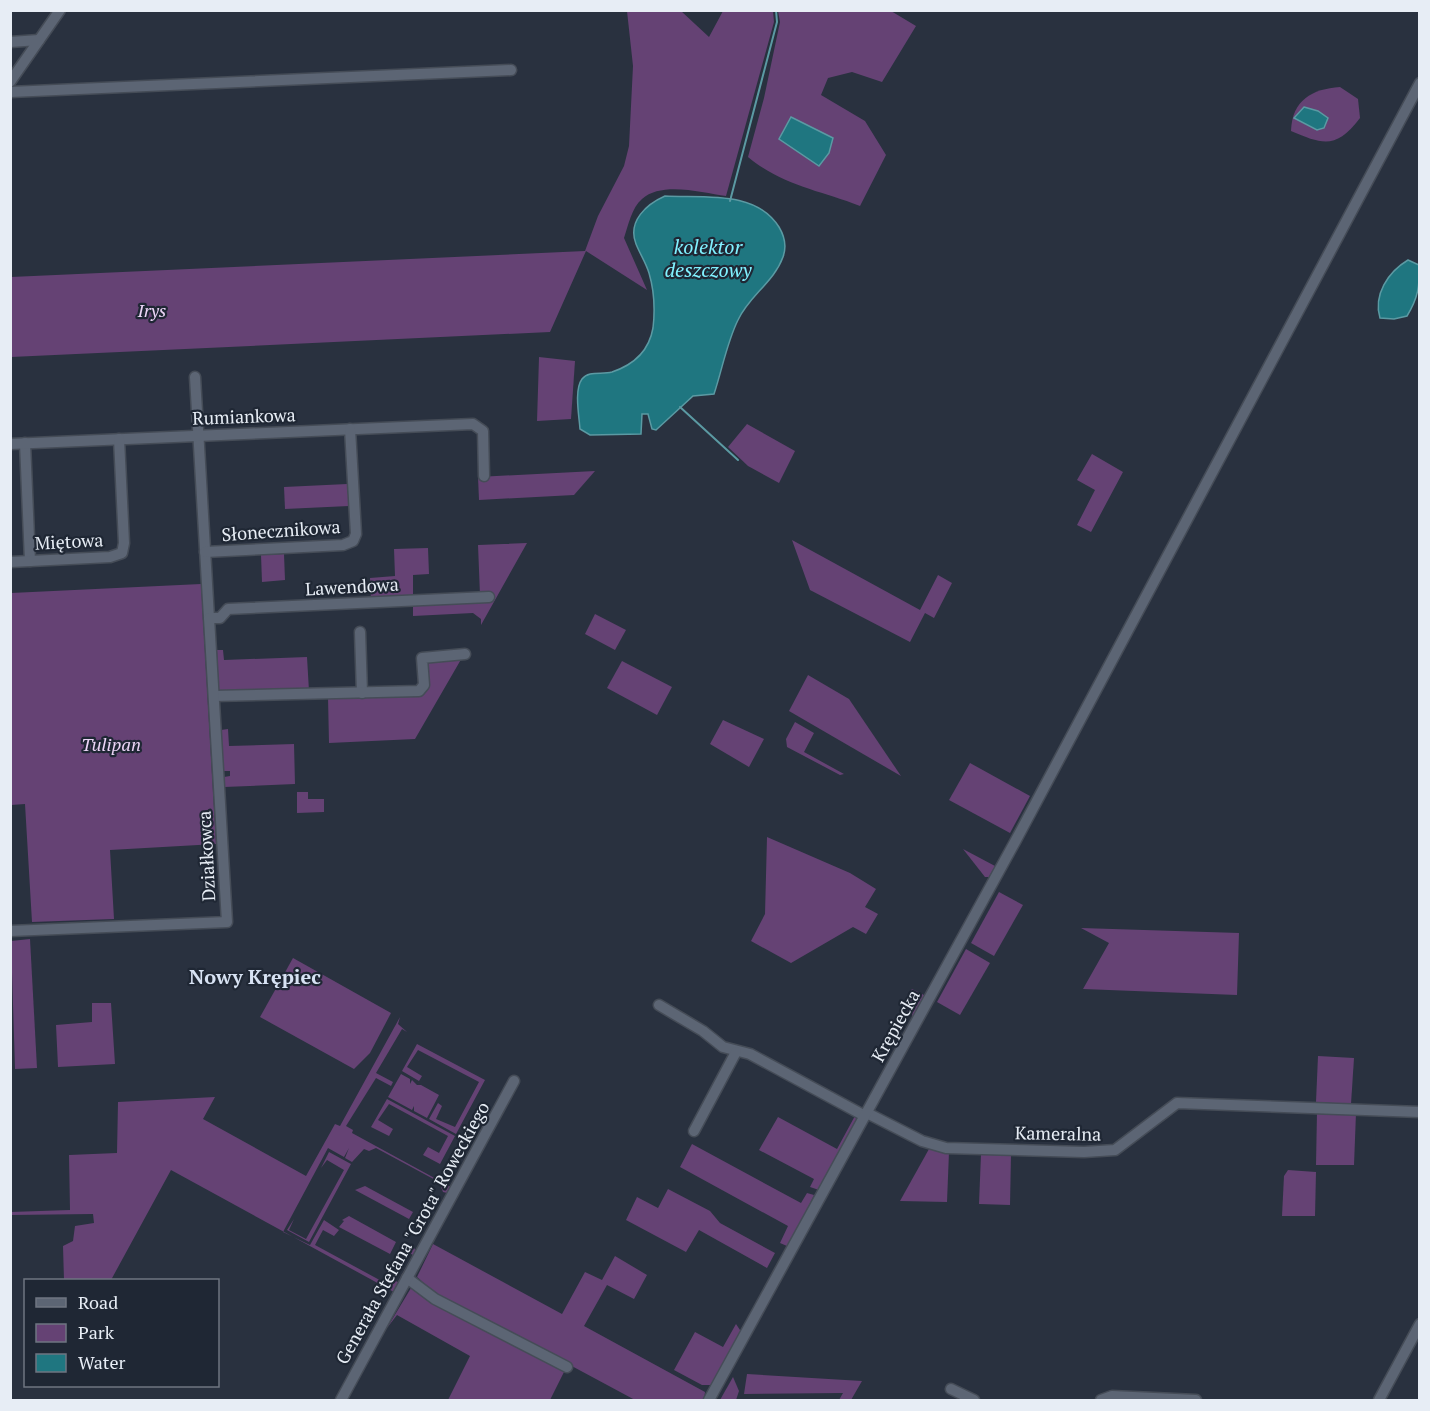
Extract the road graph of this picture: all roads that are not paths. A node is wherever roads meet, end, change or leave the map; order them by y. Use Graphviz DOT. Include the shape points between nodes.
graph roads {
  1 [pos="60,10"];
  2 [pos="39,40"];
  3 [pos="10,42"];
  4 [pos="511,70"];
  5 [pos="10,82"];
  6 [pos="1419,83"];
  7 [pos="10,92"];
  8 [pos="195,377"];
  9 [pos="350,429"];
  10 [pos="198,435"];
  11 [pos="118,439"];
  12 [pos="25,443"];
  13 [pos="10,444"];
  14 [pos="484,476"];
  15 [pos="205,552"];
  16 [pos="30,561"];
  17 [pos="10,562"];
  18 [pos="489,597"];
  19 [pos="215,618"];
  20 [pos="360,632"];
  21 [pos="465,654"];
  22 [pos="362,693"];
  23 [pos="214,696"];
  24 [pos="10,931"];
  25 [pos="659,1005"];
  26 [pos="736,1052"];
  27 [pos="514,1081"];
  28 [pos="1419,1112"];
  29 [pos="866,1114"];
  30 [pos="694,1131"];
  31 [pos="407,1278"];
  32 [pos="1419,1323"];
  33 [pos="567,1367"];
  34 [pos="951,1389"];
  35 [pos="1196,1400"];
  36 [pos="1382,1400"];
  37 [pos="341,1401"];
  38 [pos="709,1401"];
  39 [pos="974,1401"];
  40 [pos="1101,1401"];
  1 -- 2 [label="street"];
  2 -- 3 [label="street"];
  2 -- 5 [label="street"];
  4 -- 7 [label="street"];
  6 -- 29 [label="street, Krępiecka"];
  8 -- 10 [label="street"];
  9 -- 10 [label="street, Rumiankowa"];
  9 -- 14 [label="street, Rumiankowa" via="478,425 483,431"];
  9 -- 15 [label="street, Słonecznikowa" via="356,534 353,541 343,545"];
  10 -- 11 [label="street, Rumiankowa"];
  10 -- 15 [label="street"];
  11 -- 12 [label="street, Rumiankowa"];
  11 -- 16 [label="street, Miętowa" via="122,553"];
  12 -- 13 [label="street, Rumiankowa"];
  12 -- 16 [label="street"];
  15 -- 19 [label="street, Działkowca"];
  16 -- 17 [label="street, Miętowa"];
  18 -- 19 [label="street, Lawendowa" via="228,609"];
  19 -- 23 [label="street, Działkowca"];
  20 -- 22 [label="street"];
  21 -- 22 [label="street" via="422,658 424,685 419,691"];
  22 -- 23 [label="street"];
  23 -- 24 [label="street, Działkowca" via="227,922"];
  25 -- 26 [label="street, Kameralna"];
  26 -- 29 [label="street, Kameralna" via="750,1054"];
  26 -- 30 [label="street"];
  27 -- 31 [label="street, Generała Stefana \"Grota\" Roweckiego"];
  28 -- 29 [label="street, Kameralna" via="1177,1103 1115,1150 1084,1152 935,1146"];
  29 -- 38 [label="street, Krępiecka"];
  31 -- 33 [label="street" via="435,1299"];
  31 -- 37 [label="street, Generała Stefana \"Grota\" Roweckiego"];
  32 -- 36 [label="street"];
  34 -- 39 [label="street"];
  35 -- 40 [label="street" via="1112,1396"];
}
